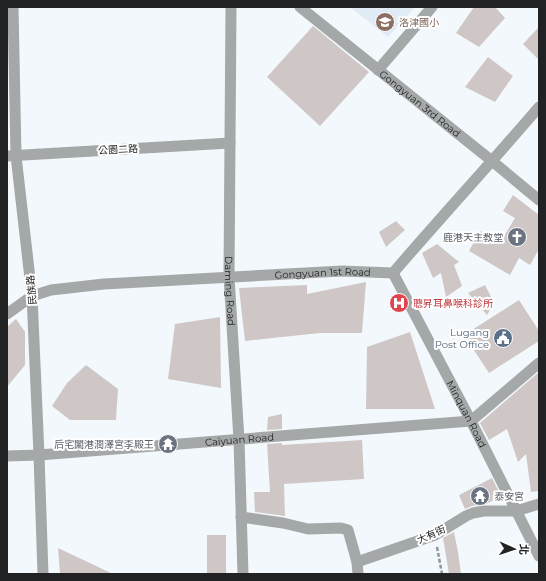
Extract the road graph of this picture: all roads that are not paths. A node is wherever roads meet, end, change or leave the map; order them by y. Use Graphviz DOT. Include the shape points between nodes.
graph roads {
  1 [pos="13,7"];
  2 [pos="231,7"];
  3 [pos="300,7"];
  4 [pos="432,7"];
  5 [pos="378,70"];
  6 [pos="539,107"];
  7 [pos="230,143"];
  8 [pos="12,156"];
  9 [pos="492,161"];
  10 [pos="539,200"];
  11 [pos="393,274"];
  12 [pos="229,277"];
  13 [pos="32,296"];
  14 [pos="7,314"];
  15 [pos="539,362"];
  16 [pos="471,421"];
  17 [pos="239,440"];
  18 [pos="39,455"];
  19 [pos="7,456"];
  20 [pos="539,504"];
  21 [pos="516,511"];
  22 [pos="241,517"];
  23 [pos="539,556"];
  24 [pos="357,562"];
  25 [pos="43,574"];
  26 [pos="244,574"];
  27 [pos="358,574"];
  1 -- 8 [label="street, 民族路"];
  2 -- 7 [label="street, Daming Road"];
  3 -- 5 [label="street, Gongyuan 3rd Road"];
  4 -- 5 [label="street"];
  5 -- 9 [label="street, Gongyuan 3rd Road"];
  6 -- 9 [label="street"];
  7 -- 8 [label="street, 公園二路"];
  7 -- 12 [label="street, Daming Road"];
  8 -- 13 [label="street, 民族路"];
  9 -- 10 [label="street, Gongyuan 3rd Road"];
  9 -- 11 [label="street"];
  11 -- 12 [label="street, Gongyuan 1st Road" via="342,271"];
  11 -- 16 [label="street, Minquan Road"];
  12 -- 13 [label="street, Gongyuan 1st Road" via="104,284 51,290"];
  12 -- 17 [label="street, Daming Road"];
  13 -- 14 [label="street, Gongyuan 1st Road"];
  13 -- 18 [label="street, 民族路"];
  15 -- 16 [label="street"];
  16 -- 17 [label="street, Caiyuan Road"];
  16 -- 21 [label="street, Minquan Road"];
  17 -- 18 [label="street, Caiyuan Road"];
  17 -- 22 [label="street, Daming Road"];
  18 -- 19 [label="street, Caiyuan Road"];
  18 -- 25 [label="street, 民族路"];
  20 -- 21 [label="street, 大有街"];
  21 -- 23 [label="street, Minquan Road"];
  21 -- 24 [label="street, 大有街" via="473,513 435,535"];
  22 -- 24 [label="street" via="283,522 308,529 348,530"];
  22 -- 26 [label="street, Daming Road"];
  24 -- 27 [label="street"];
}
